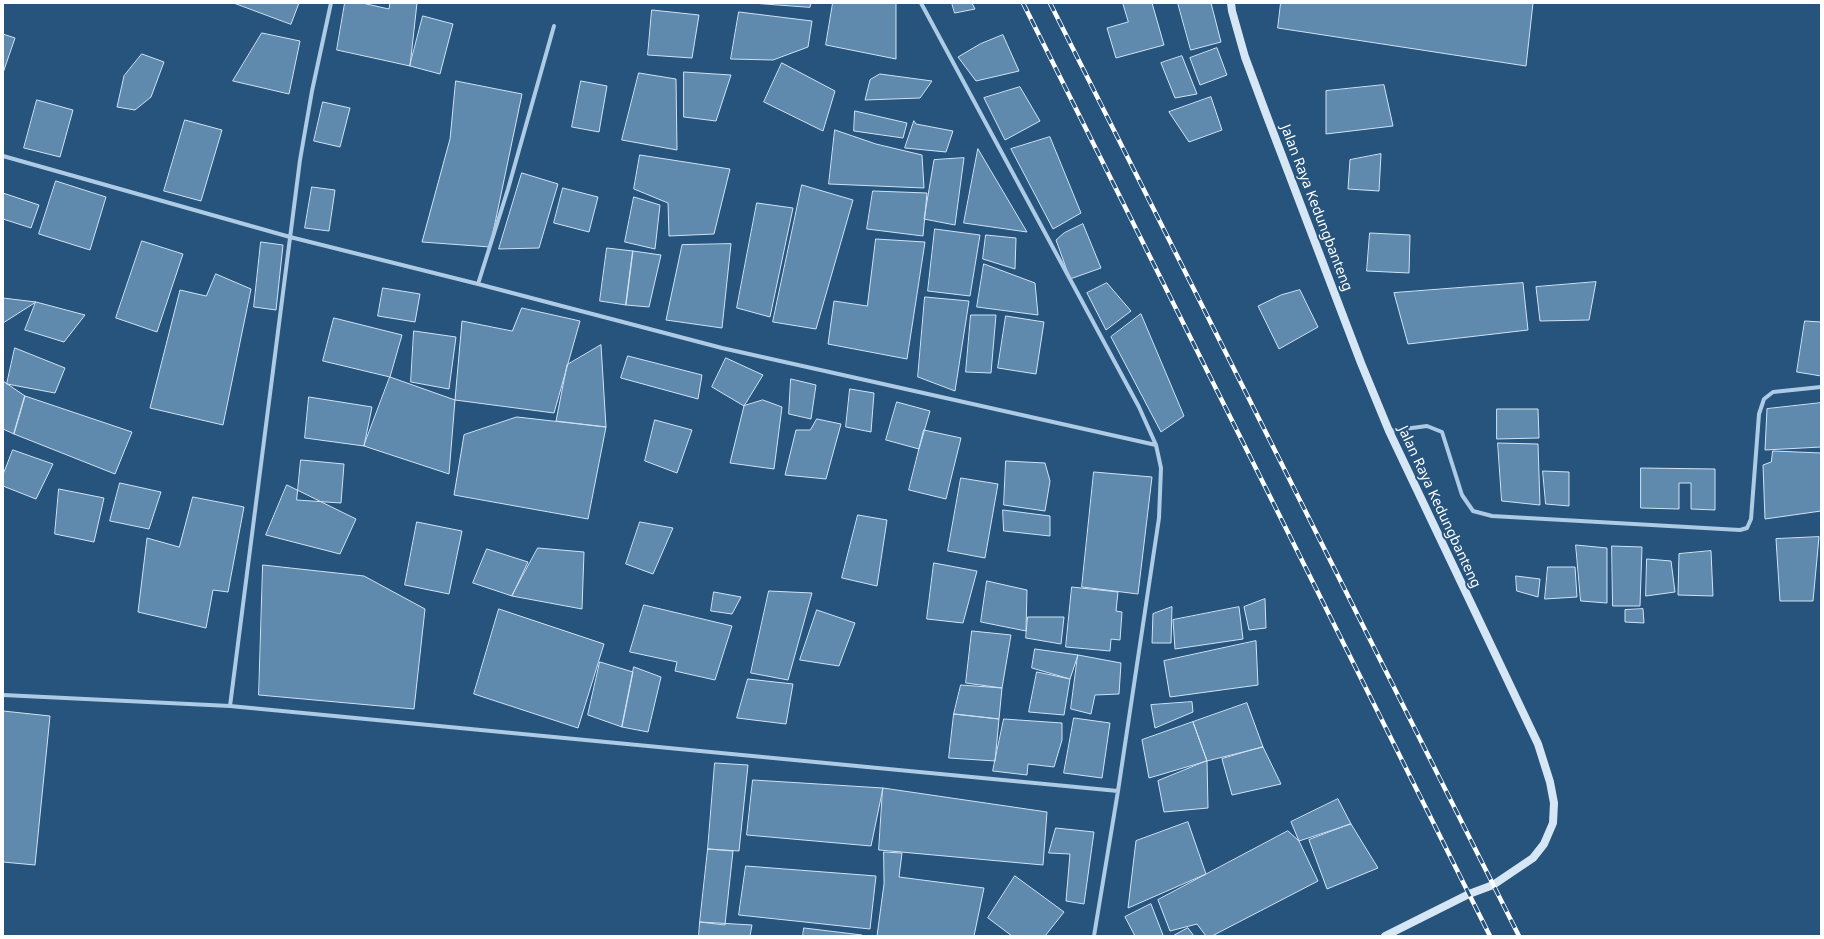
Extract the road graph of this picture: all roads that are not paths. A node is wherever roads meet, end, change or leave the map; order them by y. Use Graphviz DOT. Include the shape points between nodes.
graph roads {
  1 [pos="331,3"];
  2 [pos="922,3"];
  3 [pos="1232,3"];
  4 [pos="554,26"];
  5 [pos="3,156"];
  6 [pos="290,237"];
  7 [pos="478,284"];
  8 [pos="1821,387"];
  9 [pos="1389,431"];
  10 [pos="1156,445"];
  11 [pos="3,695"];
  12 [pos="230,706"];
  13 [pos="1118,791"];
  14 [pos="1094,936"];
  15 [pos="1385,936"];
  1 -- 6 [label="street" via="312,91"];
  2 -- 10 [label="street" via="1139,407"];
  3 -- 9 [label="street, Jalan Raya Kedungbanteng" via="1245,57 1262,105"];
  4 -- 7 [label="street" via="511,182"];
  5 -- 6 [label="street"];
  6 -- 7 [label="street"];
  6 -- 12 [label="street"];
  7 -- 10 [label="street" via="722,348"];
  8 -- 9 [label="street" via="1773,392 1764,399 1759,414 1751,519 1747,528 1740,530 1492,516 1473,511 1462,495 1442,432 1427,426"];
  9 -- 15 [label="street, Jalan Raya Kedungbanteng" via="1538,744 1554,803 1553,822 1544,844 1533,858 1493,885 1469,894"];
  10 -- 13 [label="street" via="1161,468 1158,518"];
  11 -- 12 [label="street"];
  12 -- 13 [label="street"];
  13 -- 14 [label="street"];
}
